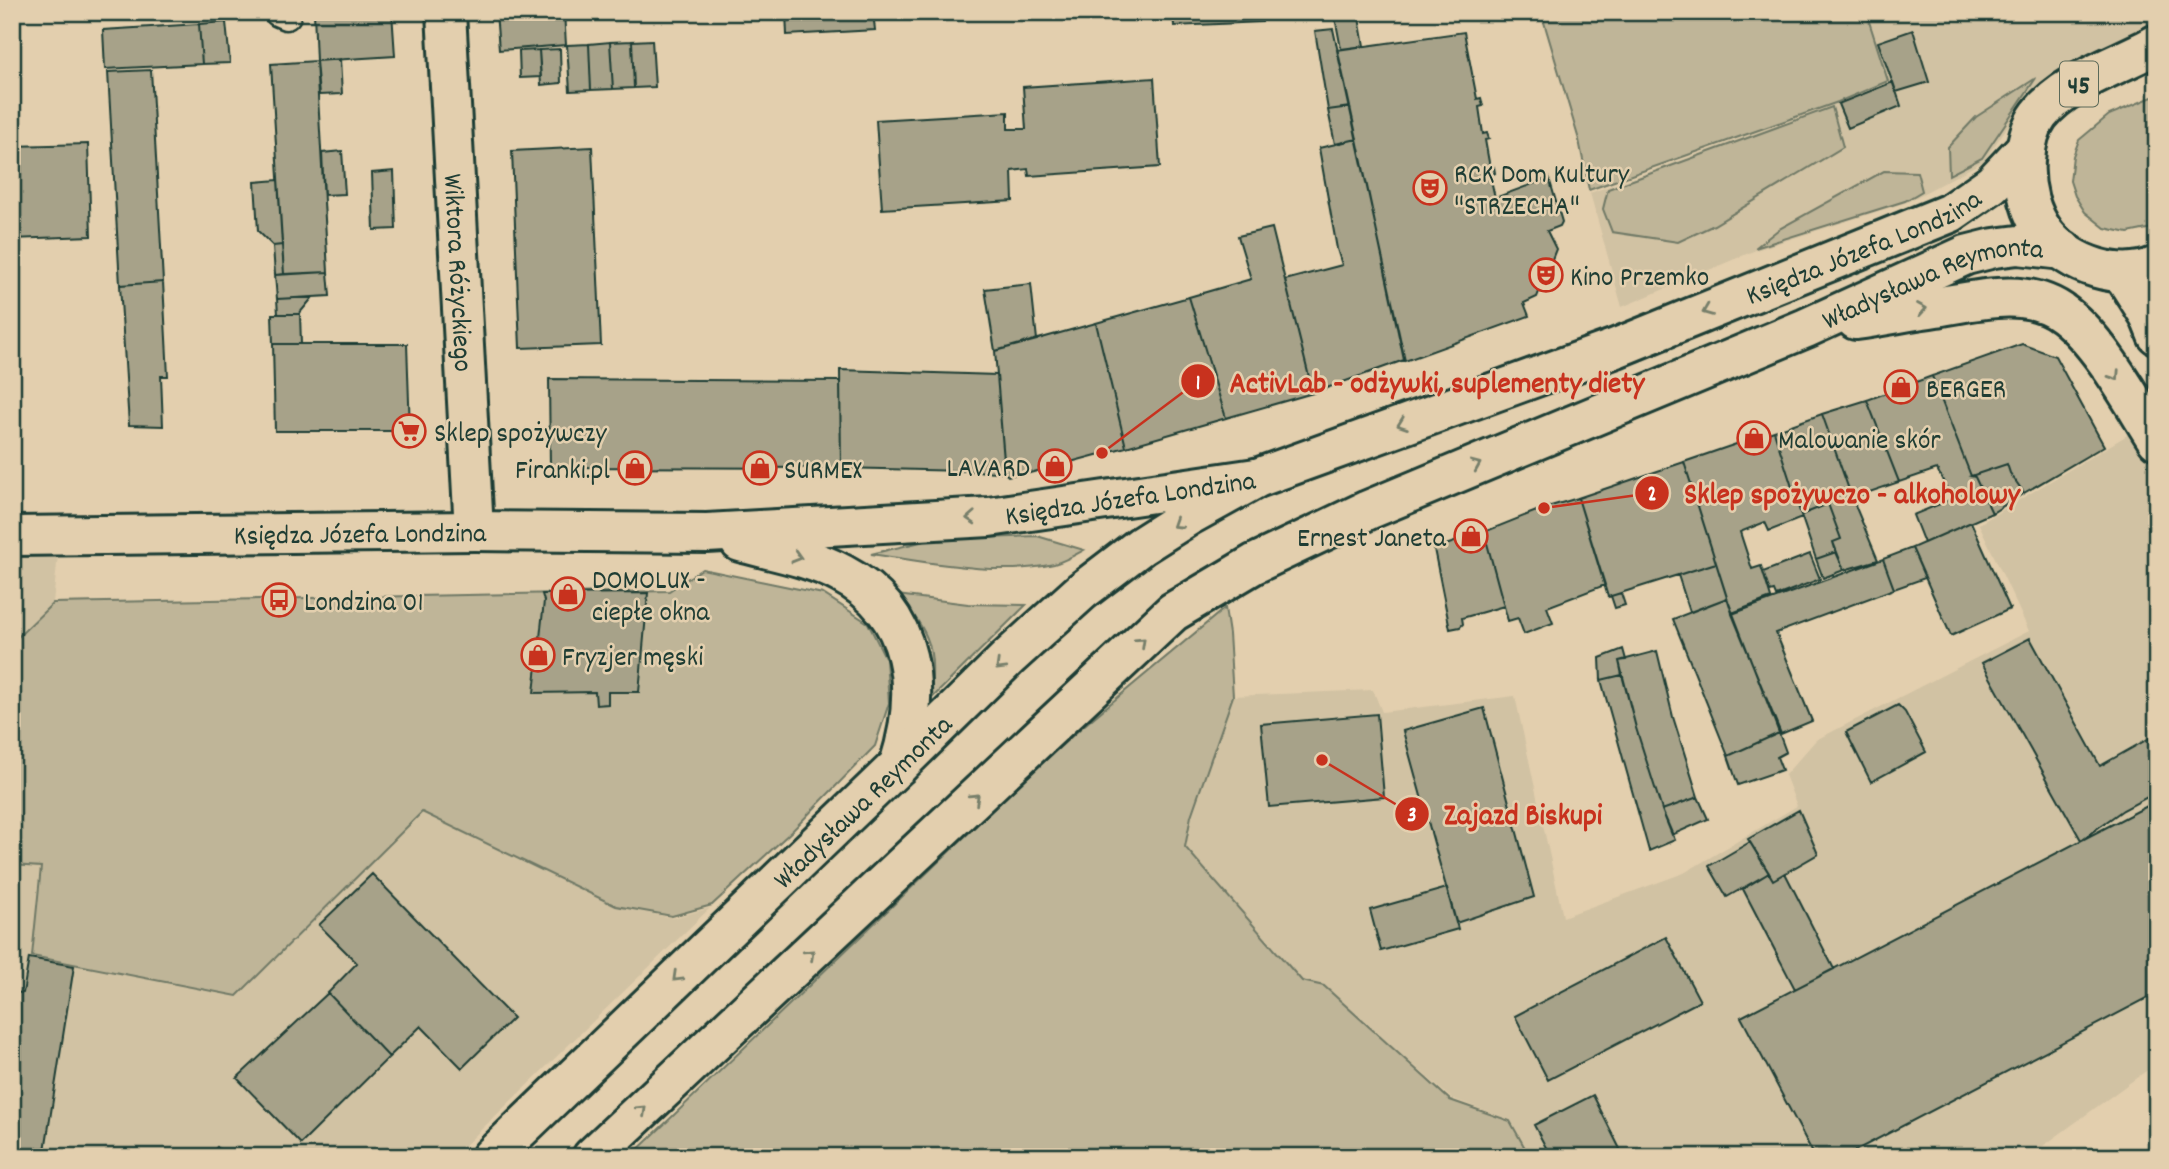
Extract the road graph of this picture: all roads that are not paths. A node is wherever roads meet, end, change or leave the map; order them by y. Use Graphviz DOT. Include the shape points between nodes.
graph roads {
  1 [pos="279,12"];
  2 [pos="286,12"];
  3 [pos="446,12"];
  4 [pos="2157,44"];
  5 [pos="2026,148"];
  6 [pos="2063,250"];
  7 [pos="2140,270"];
  8 [pos="1806,328"];
  9 [pos="2157,335"];
  10 [pos="2157,440"];
  11 [pos="1257,478"];
  12 [pos="474,531"];
  13 [pos="707,533"];
  14 [pos="12,536"];
  15 [pos="899,765"];
  16 [pos="491,1157"];
  17 [pos="592,1157"];
  1 -- 2 [label="lane"];
  3 -- 12 [label="main road, Wiktora Różyckiego"];
  4 -- 5 [label="main road, 45" via="2052,100 2037,117"];
  5 -- 6 [label="main road, 45" via="2024,175 2035,217"];
  5 -- 11 [label="main road, Księdza Józefa Londzina, one-way" via="1992,184 1950,213 1616,348"];
  6 -- 7 [label="main road, 45" via="2102,271"];
  6 -- 8 [label="main road, Władysława Reymonta" via="2018,245 1966,254"];
  7 -- 9 [label="main road, 45" via="2148,315"];
  8 -- 10 [label="main road, one-way" via="1983,299 2012,297 2045,304 2066,316 2091,341"];
  17 -- 8 [label="main road, Księdza Józefa Londzina, one-way" via="1173,612 1254,564 1368,510"];
  11 -- 13 [label="main road, Księdza Józefa Londzina, one-way" via="989,517"];
  11 -- 15 [label="main road, Władysława Reymonta, one-way" via="1112,566"];
  12 -- 13 [label="main road, Księdza Józefa Londzina"];
  12 -- 14 [label="main road, Księdza Józefa Londzina"];
  13 -- 15 [label="main road, Księdza Józefa Londzina, one-way" via="841,573 884,608 900,634 910,668 908,737"];
  15 -- 16 [label="main road, Władysława Reymonta, one-way"];
}
